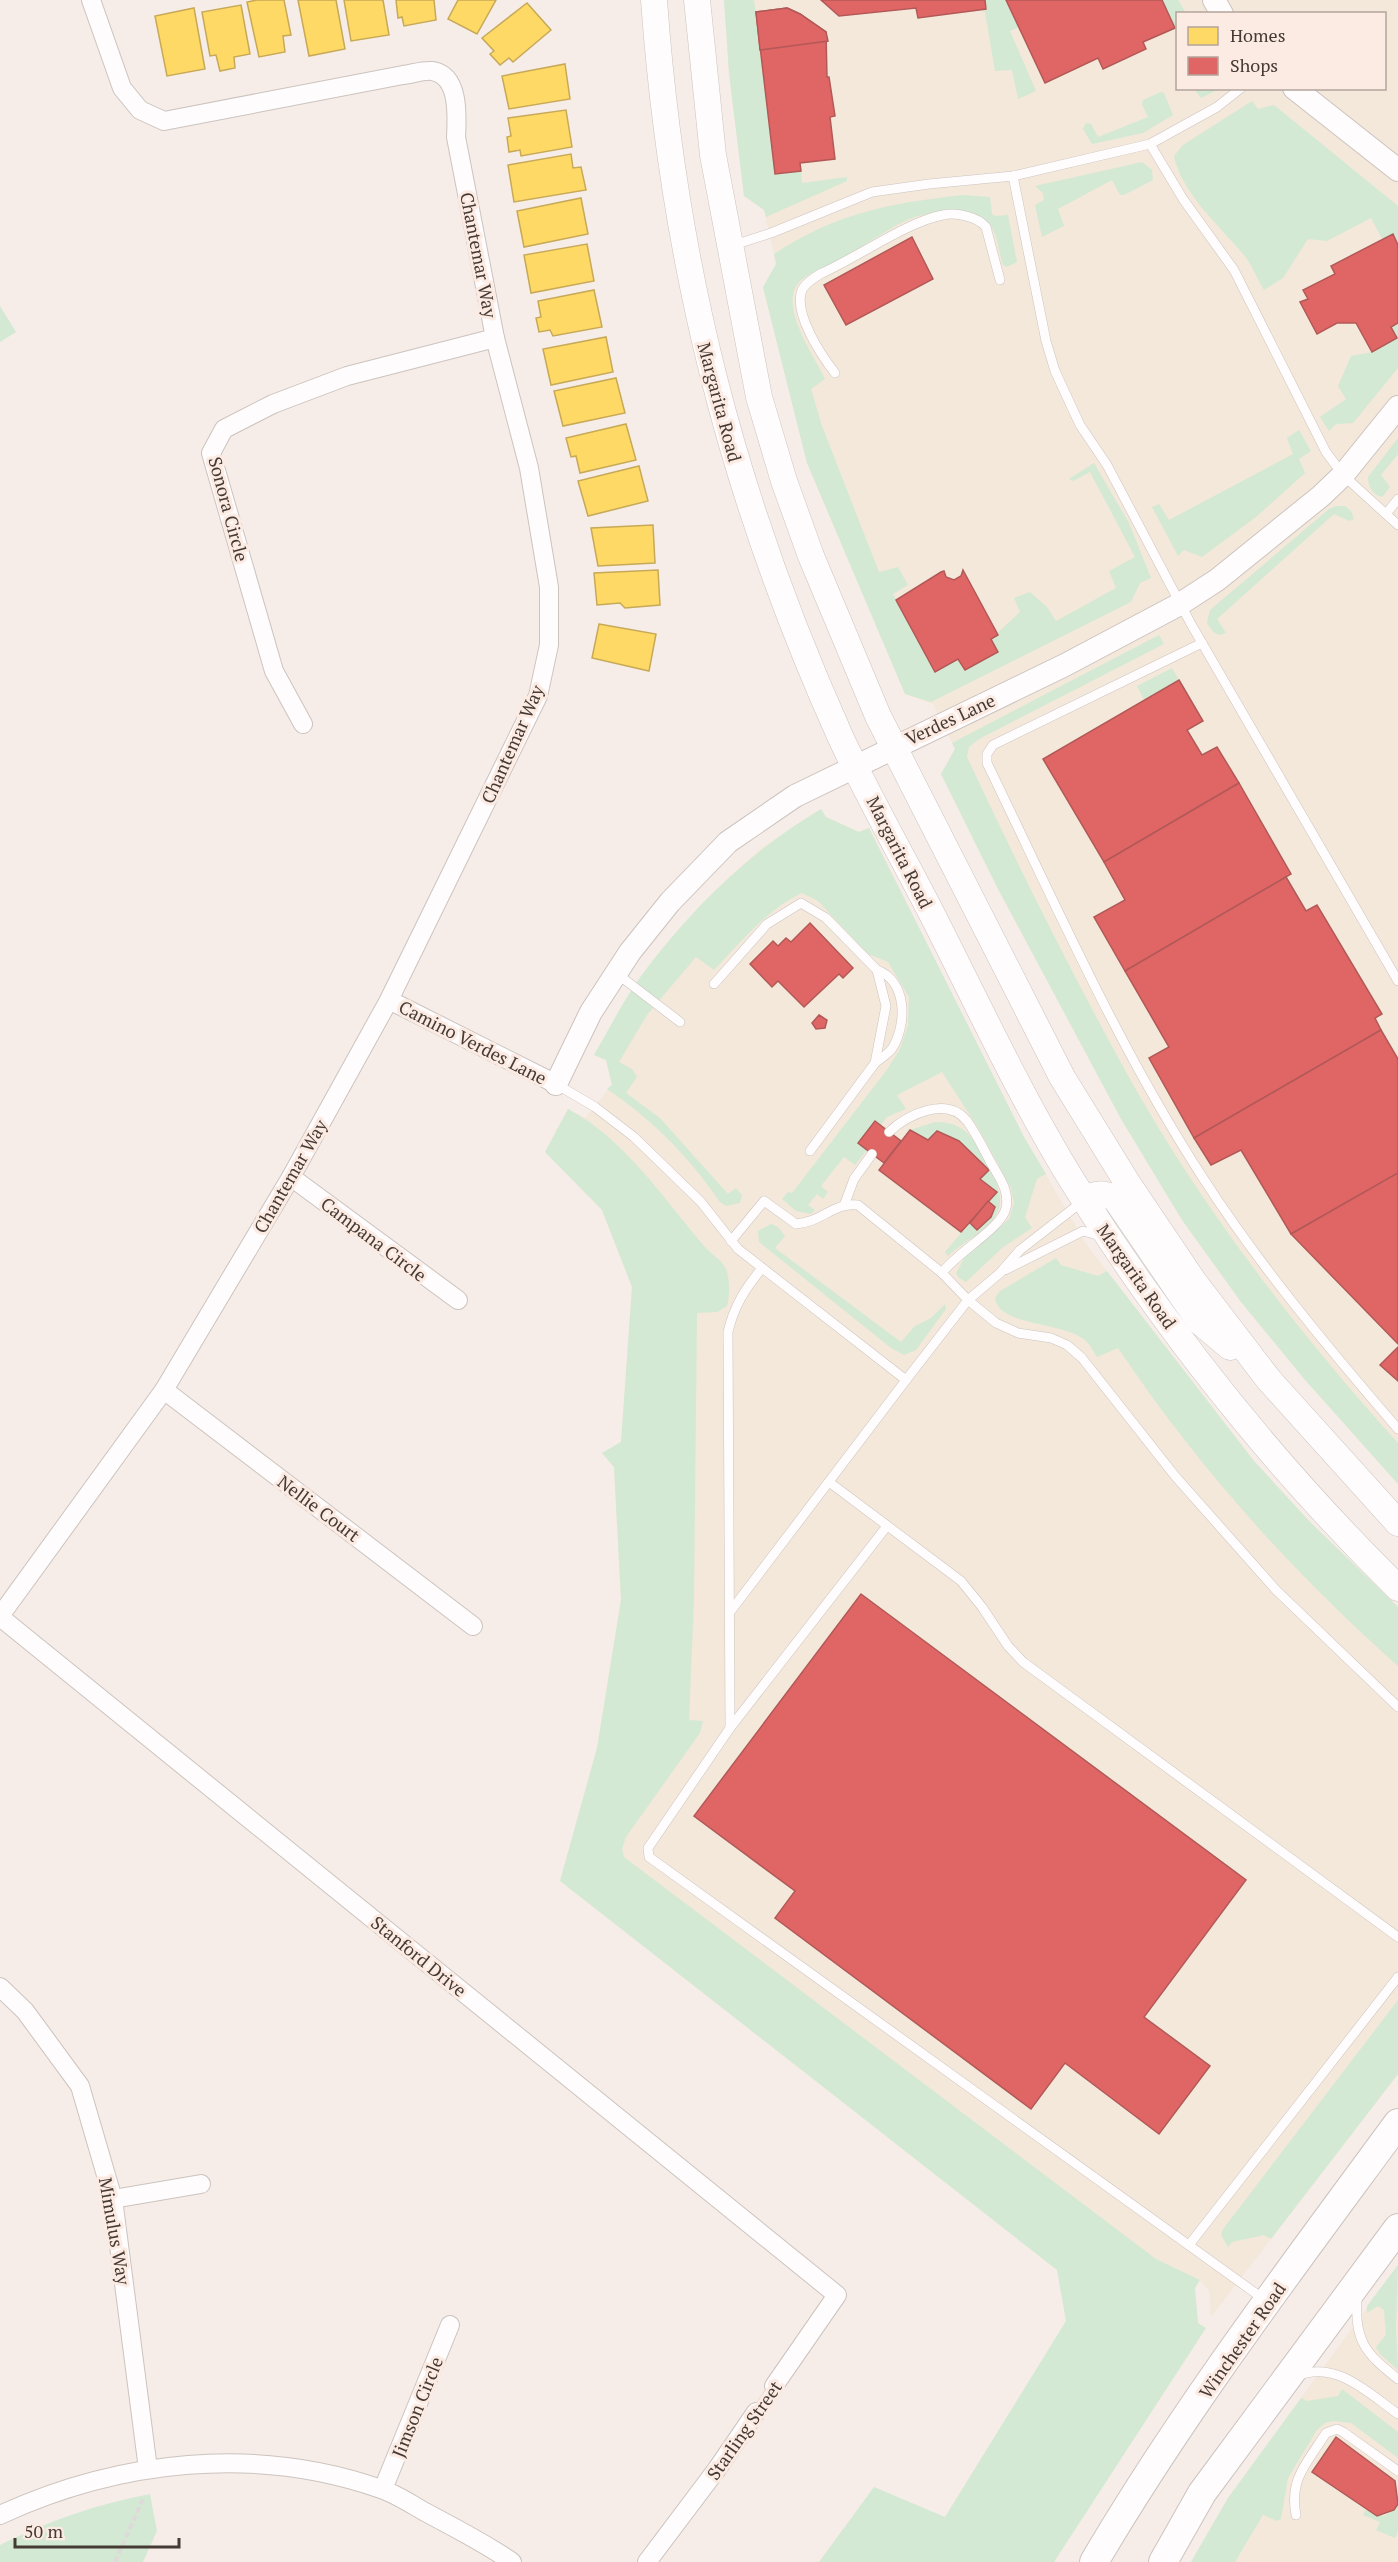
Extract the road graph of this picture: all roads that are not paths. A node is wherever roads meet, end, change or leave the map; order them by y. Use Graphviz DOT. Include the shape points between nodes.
graph roads {
  1 [pos="91,0"];
  2 [pos="654,0"];
  3 [pos="697,0"];
  4 [pos="1238,90"];
  5 [pos="1297,90"];
  6 [pos="1150,144"];
  7 [pos="1398,170"];
  8 [pos="1014,176"];
  9 [pos="729,246"];
  10 [pos="1000,280"];
  11 [pos="495,338"];
  12 [pos="835,373"];
  13 [pos="1398,407"];
  14 [pos="1343,475"];
  15 [pos="1398,499"];
  16 [pos="1386,514"];
  17 [pos="1398,525"];
  18 [pos="1180,604"];
  19 [pos="1202,643"];
  20 [pos="303,724"];
  21 [pos="893,746"];
  22 [pos="854,765"];
  23 [pos="877,970"];
  24 [pos="616,974"];
  25 [pos="1398,981"];
  26 [pos="714,984"];
  27 [pos="389,1000"];
  28 [pos="680,1022"];
  29 [pos="875,1063"];
  30 [pos="556,1084"];
  31 [pos="890,1132"];
  32 [pos="810,1151"];
  33 [pos="872,1154"];
  34 [pos="291,1177"];
  35 [pos="1085,1199"];
  36 [pos="845,1203"];
  37 [pos="731,1240"];
  38 [pos="1112,1242"];
  39 [pos="762,1268"];
  40 [pos="942,1273"];
  41 [pos="1000,1273"];
  42 [pos="458,1300"];
  43 [pos="968,1300"];
  44 [pos="906,1380"];
  45 [pos="1269,1380"];
  46 [pos="164,1390"];
  47 [pos="1398,1429"];
  48 [pos="829,1482"];
  49 [pos="1398,1523"];
  50 [pos="887,1526"];
  51 [pos="1398,1588"];
  52 [pos="730,1612"];
  53 [pos="0,1617"];
  54 [pos="473,1626"];
  55 [pos="1398,1707"];
  56 [pos="730,1728"];
  57 [pos="1398,1937"];
  58 [pos="1398,1977"];
  59 [pos="0,1987"];
  60 [pos="1398,2123"];
  61 [pos="201,2184"];
  62 [pos="113,2199"];
  63 [pos="1398,2228"];
  64 [pos="1189,2245"];
  65 [pos="1358,2283"];
  66 [pos="837,2295"];
  67 [pos="1268,2302"];
  68 [pos="450,2325"];
  69 [pos="1398,2379"];
  70 [pos="1286,2380"];
  71 [pos="774,2386"];
  72 [pos="756,2412"];
  73 [pos="1398,2415"];
  74 [pos="148,2469"];
  75 [pos="1398,2471"];
  76 [pos="383,2489"];
  77 [pos="0,2516"];
  78 [pos="1296,2516"];
  79 [pos="512,2562"];
  80 [pos="647,2562"];
  81 [pos="1094,2562"];
  82 [pos="1163,2562"];
  1 -- 11 [label="street, Chantemar Way" via="122,88 140,111 164,121 403,75 432,71 443,76 451,85 457,113 456,137"];
  2 -- 22 [label="main road, Margarita Road" via="678,212 713,385 774,575"];
  3 -- 9 [label="main road" via="713,155"];
  4 -- 6 [label="lane" via="1217,107"];
  5 -- 7 [label="street"];
  6 -- 8 [label="lane"];
  6 -- 14 [label="lane" via="1183,199 1234,270 1319,439"];
  8 -- 9 [label="lane" via="872,192"];
  8 -- 18 [label="lane" via="1041,324 1055,371 1080,425 1129,503"];
  9 -- 21 [label="main road" via="759,397 784,481 815,566"];
  10 -- 12 [label="lane" via="981,220 949,214 926,220 820,274 807,282 802,291 802,314 822,356"];
  11 -- 20 [label="street, Sonora Circle" via="347,376 273,404 224,429 212,453 274,671"];
  11 -- 27 [label="street, Chantemar Way" via="529,468 549,587 549,645 538,696"];
  13 -- 14 [label="street, Verdes Lane"];
  14 -- 16 [label="lane"];
  14 -- 18 [label="street, Verdes Lane" via="1250,556"];
  15 -- 16 [label="lane"];
  16 -- 17 [label="lane"];
  18 -- 19 [label="lane"];
  18 -- 21 [label="street, Verdes Lane" via="1065,665"];
  19 -- 25 [label="lane"];
  19 -- 47 [label="lane" via="993,745 987,763 1099,994 1203,1178 1302,1313"];
  21 -- 22 [label="street, Verdes Lane"];
  21 -- 45 [label="main road" via="1062,1077 1194,1282"];
  22 -- 24 [label="street, Verdes Lane" via="795,796 728,842 670,902"];
  22 -- 35 [label="main road, Margarita Road" via="1039,1121"];
  23 -- 26 [label="lane" via="826,918 801,903 767,924"];
  23 -- 29 [label="lane" via="886,1006"];
  23 -- 29 [label="lane" via="888,974 899,989 901,1024 892,1049"];
  24 -- 28 [label="lane"];
  24 -- 30 [label="street, Verdes Lane" via="591,1012"];
  27 -- 30 [label="street, Camino Verdes Lane"];
  27 -- 34 [label="street, Chantemar Way"];
  29 -- 32 [label="lane"];
  30 -- 37 [label="lane" via="634,1137 701,1202"];
  31 -- 40 [label="lane" via="903,1119 922,1112 953,1111 966,1119 1006,1189 1007,1206 995,1228 951,1260"];
  33 -- 36 [label="lane" via="854,1179"];
  34 -- 42 [label="street, Campana Circle"];
  34 -- 46 [label="street, Chantemar Way"];
  35 -- 38 [label="main road, Margarita Road"];
  35 -- 41 [label="lane" via="1020,1250"];
  35 -- 45 [label="main road" via="1096,1194 1115,1198 1199,1321"];
  36 -- 37 [label="lane" via="811,1223 796,1224 764,1201"];
  36 -- 40 [label="lane" via="858,1205"];
  37 -- 39 [label="lane"];
  38 -- 41 [label="lane" via="1097,1233 1083,1231"];
  38 -- 51 [label="main road, Margarita Road" via="1233,1406 1291,1475"];
  39 -- 44 [label="lane"];
  39 -- 52 [label="lane" via="743,1291 728,1332"];
  40 -- 43 [label="lane"];
  41 -- 43 [label="lane"];
  43 -- 44 [label="lane"];
  43 -- 55 [label="lane" via="996,1323 1018,1333 1052,1338 1082,1358 1175,1476 1276,1590"];
  44 -- 48 [label="lane"];
  45 -- 49 [label="main road"];
  46 -- 53 [label="street, Chantemar Way"];
  46 -- 54 [label="street, Nellie Court"];
  48 -- 50 [label="lane"];
  48 -- 52 [label="lane"];
  50 -- 56 [label="lane"];
  50 -- 57 [label="lane" via="961,1581 1023,1662"];
  52 -- 56 [label="lane"];
  53 -- 66 [label="street, Stanford Drive"];
  56 -- 64 [label="lane" via="648,1848 649,1857"];
  58 -- 64 [label="lane"];
  59 -- 62 [label="street, Mimulus Way" via="25,2011 80,2086"];
  60 -- 67 [label="main road, Winchester Road"];
  61 -- 62 [label="street"];
  62 -- 74 [label="street, Mimulus Way"];
  63 -- 65 [label="main road"];
  64 -- 67 [label="lane"];
  65 -- 69 [label="lane" via="1355,2323 1365,2348"];
  65 -- 70 [label="main road"];
  66 -- 71 [label="street, Starling Street"];
  67 -- 81 [label="main road, Winchester Road" via="1154,2466"];
  68 -- 76 [label="street, Jimson Circle"];
  70 -- 73 [label="lane" via="1304,2373 1333,2372"];
  70 -- 82 [label="main road" via="1202,2493"];
  71 -- 72 [label="lane, Starling Street"];
  72 -- 80 [label="street, Starling Street"];
  74 -- 76 [label="street" via="263,2463 324,2472"];
  74 -- 77 [label="street" via="92,2481"];
  75 -- 78 [label="lane" via="1343,2432 1331,2430 1296,2479"];
  76 -- 79 [label="street"];
}
